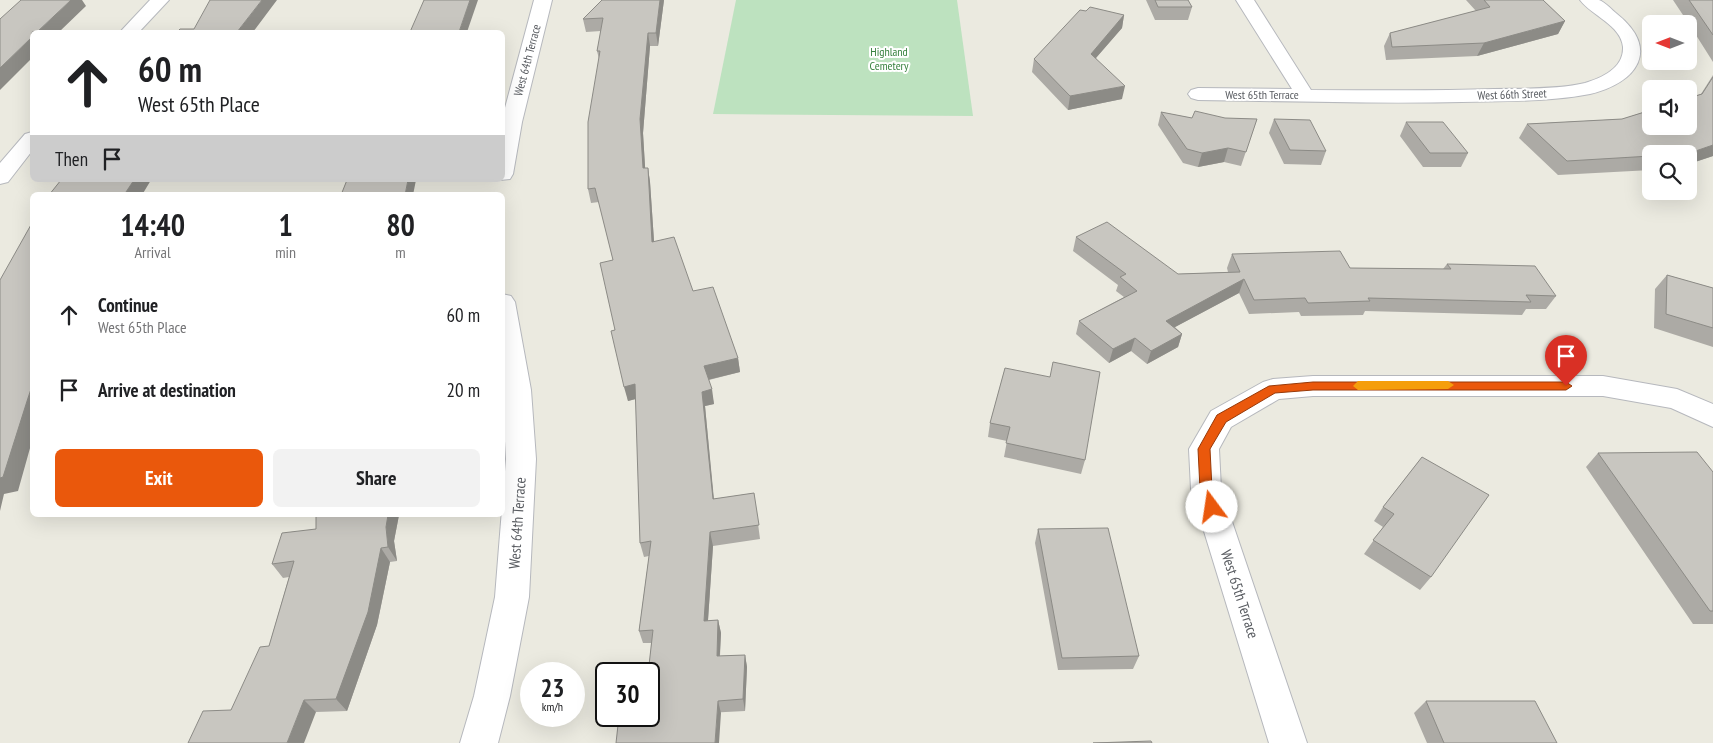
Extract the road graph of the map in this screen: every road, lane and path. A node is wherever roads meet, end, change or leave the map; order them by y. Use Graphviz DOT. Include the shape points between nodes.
graph roads {
  1 [pos="160,0"];
  2 [pos="1244,0"];
  3 [pos="1589,0"];
  4 [pos="544,2"];
  5 [pos="131,30"];
  6 [pos="1198,94"];
  7 [pos="1305,95"];
  8 [pos="30,140"];
  9 [pos="505,158"];
  10 [pos="0,178"];
  11 [pos="505,320"];
  12 [pos="1713,416"];
  13 [pos="479,743"];
  14 [pos="1288,743"];
  1 -- 5 [label="street"];
  2 -- 7 [label="street, West 65th Terrace"];
  3 -- 7 [label="street, West 66th Street" via="1620,25 1632,47 1628,66 1605,82 1568,92 1511,95"];
  4 -- 9 [label="street, West 64th Terrace"];
  6 -- 7 [label="street, West 65th Terrace"];
  8 -- 10 [label="street"];
  11 -- 13 [label="street, West 64th Terrace" via="517,390 522,459 512,597"];
  12 -- 14 [label="street, West 65th Terrace" via="1677,400 1604,386 1455,385 1273,389 1221,418 1204,449 1206,489"];
}
